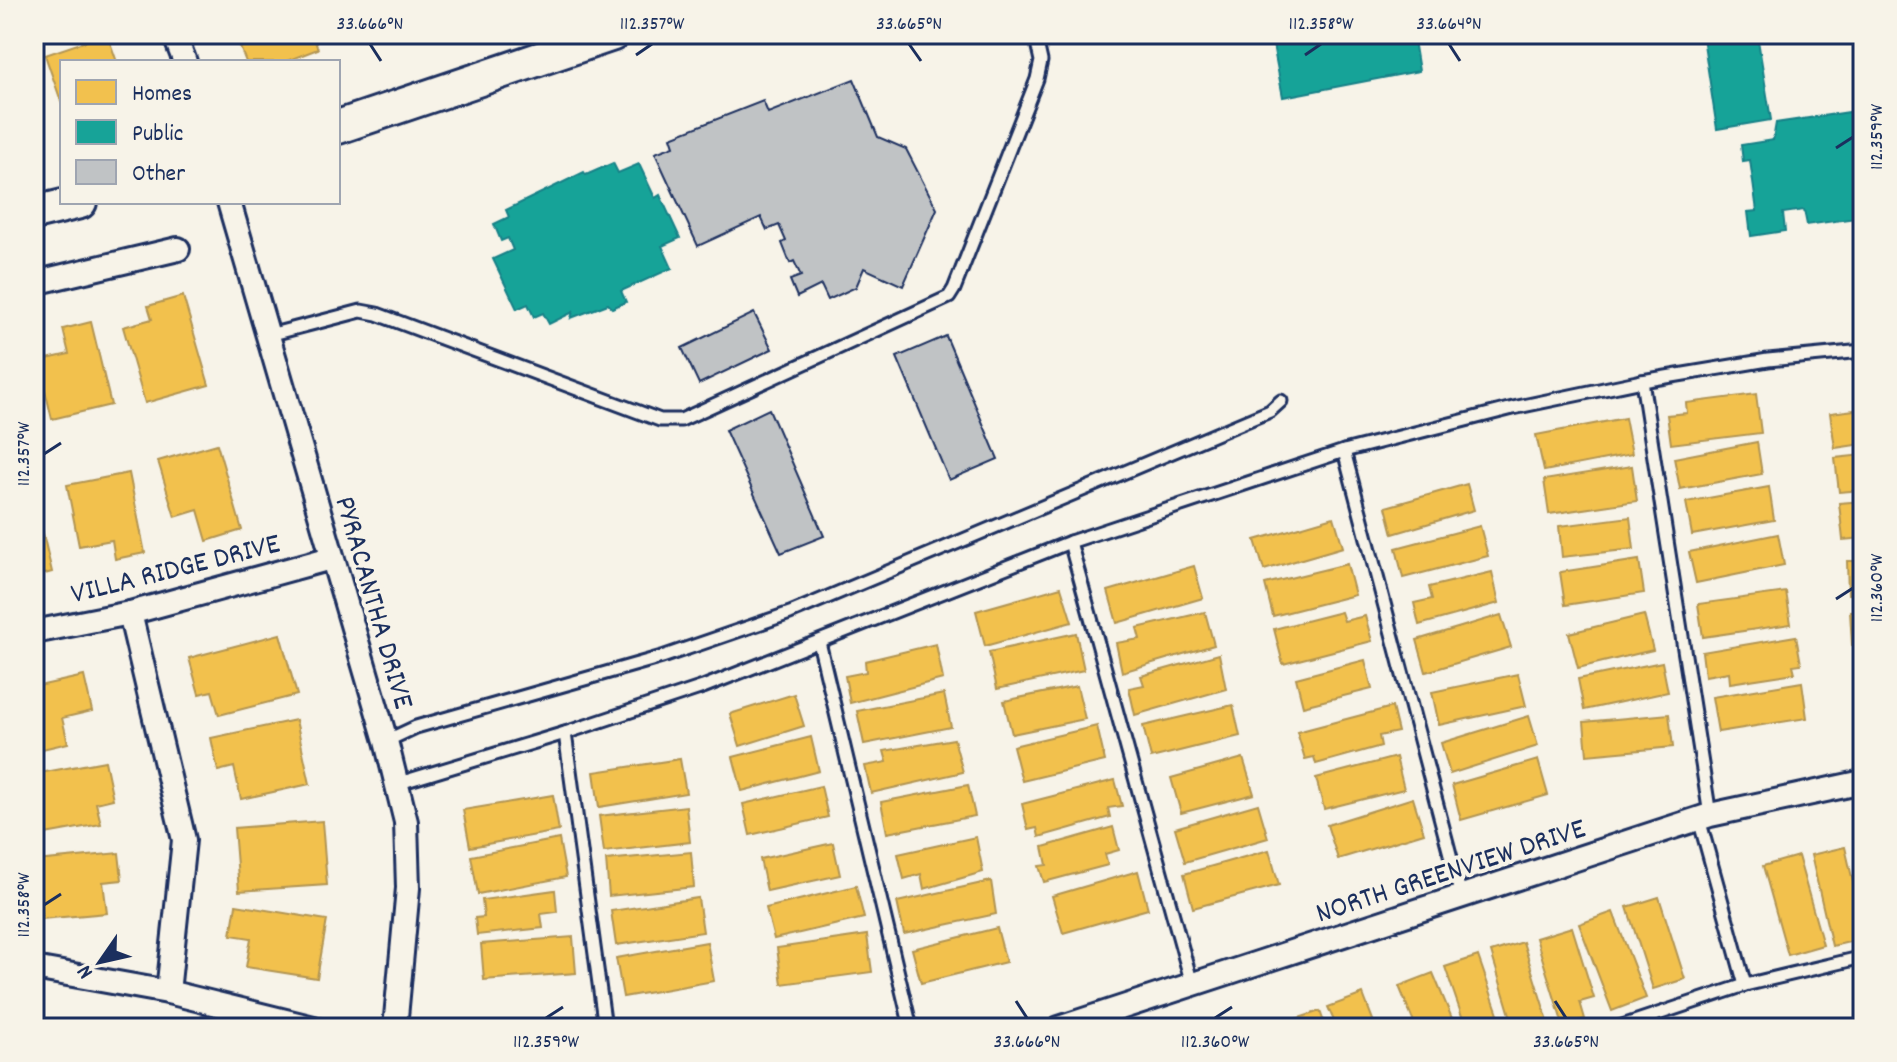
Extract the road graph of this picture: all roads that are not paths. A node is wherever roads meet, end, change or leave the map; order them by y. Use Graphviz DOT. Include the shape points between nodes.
graph roads {
  1 [pos="174,34"];
  2 [pos="613,34"];
  3 [pos="1035,34"];
  4 [pos="184,60"];
  5 [pos="340,126"];
  6 [pos="72,204"];
  7 [pos="230,204"];
  8 [pos="34,213"];
  9 [pos="178,249"];
  10 [pos="34,283"];
  11 [pos="269,335"];
  12 [pos="1863,351"];
  13 [pos="1642,381"];
  14 [pos="1281,401"];
  15 [pos="1344,451"];
  16 [pos="1070,542"];
  17 [pos="331,558"];
  18 [pos="130,613"];
  19 [pos="34,632"];
  20 [pos="819,642"];
  21 [pos="565,733"];
  22 [pos="386,741"];
  23 [pos="1863,782"];
  24 [pos="396,784"];
  25 [pos="1705,817"];
  26 [pos="1461,896"];
  27 [pos="1863,957"];
  28 [pos="34,968"];
  29 [pos="1192,984"];
  30 [pos="1745,985"];
  31 [pos="168,992"];
  32 [pos="314,1028"];
  33 [pos="395,1028"];
  34 [pos="605,1028"];
  35 [pos="911,1028"];
  36 [pos="1059,1028"];
  37 [pos="1616,1028"];
  1 -- 4 [label="street"];
  2 -- 5 [label="street"];
  3 -- 11 [label="lane" via="1041,61 1034,90 949,297 681,420 660,420 377,314 361,311"];
  6 -- 8 [label="street"];
  7 -- 11 [label="street, PYRACANTHA DRIVE"];
  9 -- 10 [label="street"];
  11 -- 17 [label="street, PYRACANTHA DRIVE"];
  12 -- 13 [label="lane"];
  13 -- 15 [label="lane"];
  13 -- 25 [label="lane"];
  14 -- 22 [label="lane" via="1270,411 790,613 662,657 416,727"];
  15 -- 16 [label="lane"];
  15 -- 26 [label="lane"];
  16 -- 20 [label="lane"];
  16 -- 29 [label="lane"];
  17 -- 18 [label="street, VILLA RIDGE DRIVE"];
  17 -- 22 [label="street, PYRACANTHA DRIVE"];
  18 -- 19 [label="street, VILLA RIDGE DRIVE"];
  18 -- 31 [label="street" via="184,840"];
  20 -- 21 [label="lane"];
  20 -- 35 [label="lane"];
  21 -- 24 [label="lane"];
  21 -- 34 [label="lane"];
  22 -- 24 [label="street, PYRACANTHA DRIVE"];
  23 -- 25 [label="street, NORTH GREENVIEW DRIVE"];
  24 -- 33 [label="street, PYRACANTHA DRIVE" via="406,822 408,888"];
  25 -- 26 [label="street, NORTH GREENVIEW DRIVE"];
  25 -- 30 [label="lane"];
  26 -- 29 [label="street, NORTH GREENVIEW DRIVE"];
  27 -- 30 [label="lane"];
  28 -- 31 [label="street"];
  29 -- 36 [label="street, NORTH GREENVIEW DRIVE"];
  30 -- 37 [label="lane"];
  31 -- 32 [label="street"];
}
